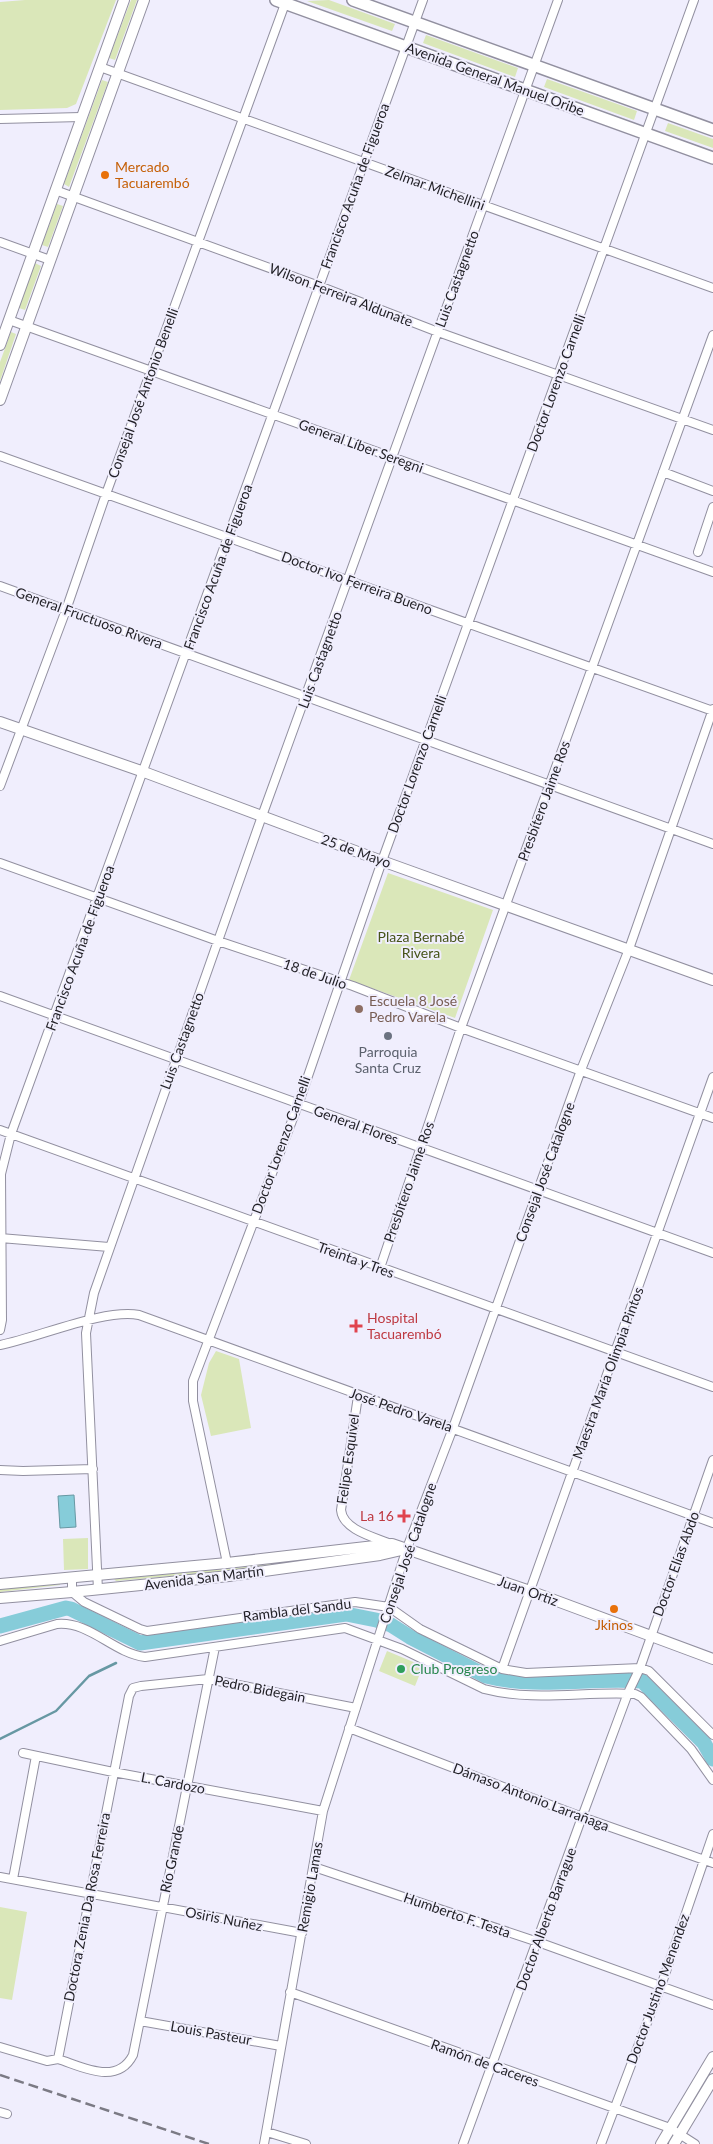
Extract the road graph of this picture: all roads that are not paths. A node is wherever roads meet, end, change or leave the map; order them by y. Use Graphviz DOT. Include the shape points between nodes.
graph roads {
  1 [pos="124,0"];
  2 [pos="144,0"];
  3 [pos="353,0"];
  4 [pos="423,0"];
  5 [pos="558,0"];
  6 [pos="694,0"];
  7 [pos="283,1"];
  8 [pos="415,23"];
  9 [pos="406,46"];
  10 [pos="535,65"];
  11 [pos="100,67"];
  12 [pos="118,73"];
  13 [pos="526,90"];
  14 [pos="655,109"];
  15 [pos="81,117"];
  16 [pos="0,119"];
  17 [pos="244,119"];
  18 [pos="713,130"];
  19 [pos="646,134"];
  20 [pos="713,158"];
  21 [pos="364,162"];
  22 [pos="55,190"];
  23 [pos="73,197"];
  24 [pos="484,206"];
  25 [pos="0,242"];
  26 [pos="198,243"];
  27 [pos="604,249"];
  28 [pos="33,254"];
  29 [pos="50,260"];
  30 [pos="319,286"];
  31 [pos="713,288"];
  32 [pos="9,320"];
  33 [pos="27,326"];
  34 [pos="438,332"];
  35 [pos="713,335"];
  36 [pos="0,345"];
  37 [pos="153,371"];
  38 [pos="559,374"];
  39 [pos="0,400"];
  40 [pos="273,414"];
  41 [pos="681,419"];
  42 [pos="713,430"];
  43 [pos="0,456"];
  44 [pos="393,457"];
  45 [pos="663,472"];
  46 [pos="713,491"];
  47 [pos="106,494"];
  48 [pos="514,501"];
  49 [pos="713,507"];
  50 [pos="711,517"];
  51 [pos="228,538"];
  52 [pos="636,545"];
  53 [pos="698,552"];
  54 [pos="713,572"];
  55 [pos="348,580"];
  56 [pos="0,586"];
  57 [pos="66,610"];
  58 [pos="468,623"];
  59 [pos="186,653"];
  60 [pos="592,668"];
  61 [pos="306,696"];
  62 [pos="713,710"];
  63 [pos="0,722"];
  64 [pos="20,729"];
  65 [pos="426,740"];
  66 [pos="144,772"];
  67 [pos="550,785"];
  68 [pos="0,786"];
  69 [pos="262,816"];
  70 [pos="670,829"];
  71 [pos="713,844"];
  72 [pos="382,861"];
  73 [pos="0,863"];
  74 [pos="97,897"];
  75 [pos="506,906"];
  76 [pos="218,941"];
  77 [pos="629,949"];
  78 [pos="713,980"];
  79 [pos="339,982"];
  80 [pos="0,996"];
  81 [pos="55,1016"];
  82 [pos="461,1028"];
  83 [pos="176,1060"];
  84 [pos="581,1070"];
  85 [pos="713,1077"];
  86 [pos="298,1105"];
  87 [pos="699,1113"];
  88 [pos="713,1118"];
  89 [pos="0,1130"];
  90 [pos="12,1134"];
  91 [pos="421,1148"];
  92 [pos="133,1178"];
  93 [pos="538,1190"];
  94 [pos="253,1222"];
  95 [pos="659,1234"];
  96 [pos="1,1238"];
  97 [pos="109,1247"];
  98 [pos="713,1253"];
  99 [pos="380,1268"];
  100 [pos="495,1310"];
  101 [pos="88,1321"];
  102 [pos="0,1330"];
  103 [pos="208,1340"];
  104 [pos="0,1345"];
  105 [pos="615,1353"];
  106 [pos="713,1387"];
  107 [pos="358,1396"];
  108 [pos="452,1428"];
  109 [pos="713,1460"];
  110 [pos="93,1469"];
  111 [pos="0,1470"];
  112 [pos="573,1472"];
  113 [pos="694,1516"];
  114 [pos="344,1522"];
  115 [pos="713,1523"];
  116 [pos="392,1544"];
  117 [pos="407,1548"];
  118 [pos="227,1563"];
  119 [pos="97,1576"];
  120 [pos="72,1578"];
  121 [pos="0,1584"];
  122 [pos="98,1590"];
  123 [pos="72,1592"];
  124 [pos="530,1592"];
  125 [pos="0,1598"];
  126 [pos="389,1610"];
  127 [pos="650,1636"];
  128 [pos="379,1638"];
  129 [pos="0,1641"];
  130 [pos="215,1647"];
  131 [pos="713,1659"];
  132 [pos="502,1669"];
  133 [pos="638,1672"];
  134 [pos="208,1679"];
  135 [pos="134,1688"];
  136 [pos="630,1690"];
  137 [pos="356,1708"];
  138 [pos="350,1728"];
  139 [pos="713,1736"];
  140 [pos="23,1753"];
  141 [pos="36,1756"];
  142 [pos="113,1772"];
  143 [pos="713,1780"];
  144 [pos="188,1786"];
  145 [pos="323,1811"];
  146 [pos="582,1817"];
  147 [pos="713,1834"];
  148 [pos="704,1860"];
  149 [pos="713,1864"];
  150 [pos="314,1867"];
  151 [pos="0,1877"];
  152 [pos="13,1879"];
  153 [pos="91,1894"];
  154 [pos="162,1907"];
  155 [pos="302,1933"];
  156 [pos="538,1942"];
  157 [pos="661,1986"];
  158 [pos="290,1992"];
  159 [pos="713,2005"];
  160 [pos="140,2021"];
  161 [pos="0,2046"];
  162 [pos="281,2046"];
  163 [pos="713,2057"];
  164 [pos="58,2059"];
  165 [pos="492,2066"];
  166 [pos="713,2079"];
  167 [pos="614,2108"];
  168 [pos="670,2128"];
  169 [pos="267,2132"];
  170 [pos="680,2133"];
  171 [pos="264,2144"];
  172 [pos="306,2144"];
  173 [pos="463,2144"];
  174 [pos="601,2144"];
  175 [pos="661,2144"];
  176 [pos="674,2144"];
  177 [pos="695,2144"];
  1 -- 11 [label="street"];
  2 -- 12 [label="street"];
  3 -- 8 [label="main road, Avenida General Manuel Oribe"];
  4 -- 8 [label="street, Francisco Acuña de Figueroa"];
  5 -- 10 [label="street, Luis Castagnetto"];
  6 -- 14 [label="street, Doctor Lorenzo Carnelli"];
  7 -- 9 [label="main road, Avenida General Manuel Oribe"];
  7 -- 17 [label="street, Consejal José Antonio Benelli"];
  8 -- 9 [label="street, Francisco Acuña de Figueroa"];
  8 -- 10 [label="main road, Avenida General Manuel Oribe"];
  9 -- 13 [label="main road, Avenida General Manuel Oribe"];
  9 -- 21 [label="street, Francisco Acuña de Figueroa"];
  10 -- 13 [label="street, Luis Castagnetto"];
  10 -- 14 [label="main road, Avenida General Manuel Oribe"];
  11 -- 12 [label="street, Zelmar Michellini"];
  11 -- 15 [label="street"];
  12 -- 17 [label="street, Zelmar Michellini"];
  12 -- 23 [label="street"];
  13 -- 19 [label="main road, Avenida General Manuel Oribe"];
  13 -- 24 [label="street, Luis Castagnetto"];
  14 -- 18 [label="main road, Avenida General Manuel Oribe"];
  14 -- 19 [label="street, Doctor Lorenzo Carnelli"];
  15 -- 16 [label="street"];
  15 -- 22 [label="street"];
  17 -- 21 [label="street, Zelmar Michellini"];
  17 -- 26 [label="street, Consejal José Antonio Benelli"];
  19 -- 20 [label="main road, Avenida General Manuel Oribe"];
  19 -- 27 [label="street, Doctor Lorenzo Carnelli"];
  21 -- 24 [label="street, Zelmar Michellini"];
  21 -- 30 [label="street, Francisco Acuña de Figueroa"];
  22 -- 23 [label="street, Wilson Ferreira Aldunate"];
  22 -- 28 [label="street"];
  23 -- 26 [label="street, Wilson Ferreira Aldunate"];
  23 -- 29 [label="street"];
  24 -- 27 [label="street, Zelmar Michellini"];
  24 -- 34 [label="street, Luis Castagnetto"];
  25 -- 28 [label="street"];
  26 -- 30 [label="street, Wilson Ferreira Aldunate"];
  26 -- 37 [label="street, Consejal José Antonio Benelli"];
  27 -- 31 [label="street, Zelmar Michellini"];
  27 -- 38 [label="street, Doctor Lorenzo Carnelli"];
  28 -- 29 [label="street"];
  28 -- 32 [label="street"];
  29 -- 33 [label="street"];
  30 -- 34 [label="street, Wilson Ferreira Aldunate"];
  30 -- 40 [label="street, Francisco Acuña de Figueroa"];
  32 -- 33 [label="street, General Líber Seregni"];
  32 -- 36 [label="street"];
  33 -- 37 [label="street, General Líber Seregni"];
  33 -- 39 [label="street"];
  34 -- 38 [label="street, Wilson Ferreira Aldunate"];
  34 -- 44 [label="street, Luis Castagnetto"];
  35 -- 41 [label="street, Presbítero Jaime Ros"];
  37 -- 40 [label="street, General Líber Seregni"];
  37 -- 47 [label="street, Consejal José Antonio Benelli"];
  38 -- 41 [label="street, Wilson Ferreira Aldunate"];
  38 -- 48 [label="street, Doctor Lorenzo Carnelli"];
  40 -- 44 [label="street, General Líber Seregni"];
  40 -- 51 [label="street, Francisco Acuña de Figueroa"];
  41 -- 42 [label="street, Wilson Ferreira Aldunate"];
  41 -- 45 [label="street, Presbítero Jaime Ros"];
  43 -- 47 [label="street, Doctor Ivo Ferreira Bueno"];
  44 -- 48 [label="street, General Líber Seregni"];
  44 -- 55 [label="street, Luis Castagnetto"];
  45 -- 46 [label="street"];
  45 -- 52 [label="street, Presbítero Jaime Ros"];
  47 -- 51 [label="street, Doctor Ivo Ferreira Bueno"];
  47 -- 57 [label="street, Consejal José Antonio Benelli"];
  48 -- 52 [label="street, General Líber Seregni"];
  48 -- 58 [label="street, Doctor Lorenzo Carnelli"];
  49 -- 50 [label="street"];
  50 -- 53 [label="street"];
  51 -- 55 [label="street, Doctor Ivo Ferreira Bueno"];
  51 -- 59 [label="street, Francisco Acuña de Figueroa"];
  52 -- 54 [label="street, General Líber Seregni"];
  52 -- 60 [label="street, Presbítero Jaime Ros"];
  55 -- 58 [label="street, Doctor Ivo Ferreira Bueno"];
  55 -- 61 [label="street, Luis Castagnetto"];
  56 -- 57 [label="street, General Fructuoso Rivera"];
  57 -- 59 [label="street, General Fructuoso Rivera"];
  57 -- 64 [label="street, Consejal José Antonio Benelli"];
  58 -- 60 [label="street, Doctor Ivo Ferreira Bueno"];
  58 -- 65 [label="street, Doctor Lorenzo Carnelli"];
  59 -- 61 [label="street, General Fructuoso Rivera"];
  59 -- 66 [label="street, Francisco Acuña de Figueroa"];
  60 -- 62 [label="street, Doctor Ivo Ferreira Bueno"];
  60 -- 67 [label="street, Presbítero Jaime Ros"];
  61 -- 65 [label="street, General Fructuoso Rivera"];
  61 -- 69 [label="street, Luis Castagnetto"];
  62 -- 70 [label="street, Consejal José Catalogne"];
  63 -- 64 [label="street, 25 de Mayo"];
  64 -- 66 [label="street, 25 de Mayo"];
  64 -- 68 [label="street, Consejal José Antonio Benelli"];
  65 -- 67 [label="street, General Fructuoso Rivera"];
  65 -- 72 [label="street, Doctor Lorenzo Carnelli"];
  66 -- 69 [label="street, 25 de Mayo"];
  66 -- 74 [label="street, Francisco Acuña de Figueroa"];
  67 -- 70 [label="street, General Fructuoso Rivera"];
  67 -- 75 [label="street, Presbítero Jaime Ros"];
  69 -- 72 [label="street, 25 de Mayo"];
  69 -- 76 [label="street, Luis Castagnetto"];
  70 -- 71 [label="street, General Fructuoso Rivera"];
  70 -- 77 [label="street, Consejal José Catalogne"];
  72 -- 75 [label="street, 25 de Mayo"];
  72 -- 79 [label="street, Doctor Lorenzo Carnelli"];
  73 -- 74 [label="street, 18 de Julio"];
  74 -- 76 [label="street, 18 de Julio"];
  74 -- 81 [label="street, Francisco Acuña de Figueroa"];
  75 -- 77 [label="street, 25 de Mayo"];
  75 -- 82 [label="street, Presbítero Jaime Ros"];
  76 -- 79 [label="street, 18 de Julio"];
  76 -- 83 [label="street, Luis Castagnetto"];
  77 -- 78 [label="street, 25 de Mayo"];
  77 -- 84 [label="street, Consejal José Catalogne"];
  79 -- 82 [label="street, 18 de Julio"];
  79 -- 86 [label="street, Doctor Lorenzo Carnelli"];
  80 -- 81 [label="street, General Flores"];
  81 -- 83 [label="street, General Flores"];
  81 -- 90 [label="street, Francisco Acuña de Figueroa"];
  82 -- 84 [label="street, 18 de Julio"];
  82 -- 91 [label="street, Presbítero Jaime Ros"];
  83 -- 86 [label="street, General Flores"];
  83 -- 92 [label="street, Luis Castagnetto"];
  84 -- 87 [label="street, 18 de Julio"];
  84 -- 93 [label="street, Consejal José Catalogne"];
  85 -- 87 [label="street, Maestra María Olimpia Pintos"];
  86 -- 91 [label="street, General Flores"];
  86 -- 94 [label="street, Doctor Lorenzo Carnelli"];
  87 -- 88 [label="street, 18 de Julio"];
  87 -- 95 [label="street, Maestra María Olimpia Pintos"];
  89 -- 90 [label="street, Treinta y Tres"];
  90 -- 92 [label="street, Treinta y Tres"];
  90 -- 96 [label="street, Francisco Acuña de Figueroa" via="1,1174"];
  91 -- 93 [label="street, General Flores"];
  91 -- 99 [label="street, Presbítero Jaime Ros"];
  92 -- 94 [label="street, Treinta y Tres"];
  92 -- 97 [label="street, Luis Castagnetto"];
  93 -- 95 [label="street, General Flores"];
  93 -- 100 [label="street, Consejal José Catalogne"];
  94 -- 99 [label="street, Treinta y Tres"];
  94 -- 103 [label="street, Doctor Lorenzo Carnelli"];
  95 -- 98 [label="street, General Flores"];
  95 -- 105 [label="street, Maestra María Olimpia Pintos"];
  96 -- 97 [label="street"];
  96 -- 102 [label="street, Francisco Acuña de Figueroa"];
  97 -- 101 [label="street, Luis Castagnetto"];
  99 -- 100 [label="street, Treinta y Tres"];
  100 -- 105 [label="street, Treinta y Tres"];
  100 -- 108 [label="street, Consejal José Catalogne"];
  101 -- 103 [label="street, José Pedro Varela" via="131,1313"];
  101 -- 104 [label="street, José Pedro Varela"];
  101 -- 110 [label="street, Luis Castagnetto"];
  103 -- 107 [label="street, José Pedro Varela"];
  103 -- 118 [label="street, Doctor Lorenzo Carnelli" via="192,1391"];
  105 -- 106 [label="street, Treinta y Tres"];
  105 -- 112 [label="street, Maestra María Olimpia Pintos"];
  107 -- 108 [label="street, José Pedro Varela"];
  107 -- 114 [label="street, Felipe Esquivel" via="341,1510"];
  108 -- 112 [label="street, José Pedro Varela"];
  108 -- 117 [label="street, Consejal José Catalogne"];
  109 -- 113 [label="street, Doctor Elías Abdo"];
  110 -- 111 [label="street"];
  110 -- 119 [label="street, Luis Castagnetto"];
  112 -- 113 [label="street, José Pedro Varela"];
  112 -- 124 [label="street, Maestra María Olimpia Pintos"];
  113 -- 115 [label="street, José Pedro Varela"];
  113 -- 127 [label="street, Doctor Elías Abdo"];
  114 -- 116 [label="street, Juan Ortiz"];
  116 -- 117 [label="street, Juan Ortiz"];
  116 -- 118 [label="street, Avenida San Martín"];
  117 -- 122 [label="street, Avenida San Martín" via="380,1555 248,1573"];
  117 -- 124 [label="street, Juan Ortiz"];
  117 -- 126 [label="street, Consejal José Catalogne"];
  118 -- 119 [label="street, Avenida San Martín"];
  119 -- 120 [label="street, Avenida San Martín"];
  119 -- 122 [label="street, Luis Castagnetto"];
  120 -- 121 [label="street, Avenida San Martín"];
  120 -- 123 [label="street"];
  122 -- 123 [label="street, Avenida San Martín"];
  123 -- 125 [label="street, Avenida San Martín"];
  123 -- 126 [label="street, Rambla del Sandu" via="84,1602 147,1631 345,1602"];
  124 -- 127 [label="street, Juan Ortiz"];
  124 -- 132 [label="street, Maestra María Olimpia Pintos"];
  126 -- 128 [label="street, Consejal José Catalogne"];
  126 -- 132 [label="street, Rambla del Sandu"];
  127 -- 131 [label="street, Juan Ortiz"];
  127 -- 133 [label="street, Doctor Elías Abdo"];
  128 -- 130 [label="street" via="346,1628"];
  128 -- 136 [label="street" via="494,1692 530,1696"];
  128 -- 137 [label="street, Remigio Lamas"];
  129 -- 130 [label="street" via="66,1624 76,1625 137,1656"];
  130 -- 134 [label="street, Río Grande"];
  132 -- 133 [label="street, Rambla del Sandu" via="526,1673"];
  133 -- 136 [label="street, Doctor Elías Abdo"];
  133 -- 139 [label="street" via="649,1671"];
  134 -- 135 [label="street, Pedro Bidegain"];
  134 -- 137 [label="street, Pedro Bidegain"];
  134 -- 144 [label="street, Río Grande"];
  135 -- 142 [label="street, Doctora Zenia Da Rosa Ferreira" via="129,1696"];
  136 -- 143 [label="street" via="641,1697 695,1754"];
  136 -- 146 [label="street, Doctor Alberto Barrague"];
  137 -- 138 [label="street, Remigio Lamas"];
  138 -- 145 [label="street, Remigio Lamas"];
  138 -- 146 [label="street, Dámaso Antonio Larrañaga"];
  140 -- 141 [label="street, L. Cardozo"];
  141 -- 142 [label="street, L. Cardozo"];
  141 -- 152 [label="street"];
  142 -- 144 [label="street, L. Cardozo"];
  142 -- 153 [label="street, Doctora Zenia Da Rosa Ferreira"];
  144 -- 145 [label="street, L. Cardozo"];
  144 -- 154 [label="street, Río Grande"];
  145 -- 150 [label="street, Remigio Lamas"];
  146 -- 148 [label="street, Dámaso Antonio Larrañaga"];
  146 -- 156 [label="street, Doctor Alberto Barrague"];
  147 -- 148 [label="street, Doctor Justino Menendez"];
  148 -- 149 [label="street, Dámaso Antonio Larrañaga"];
  148 -- 157 [label="street, Doctor Justino Menendez"];
  150 -- 155 [label="street, Remigio Lamas"];
  150 -- 156 [label="street, Humberto F. Testa"];
  151 -- 152 [label="street, Osiris Nuñez"];
  152 -- 153 [label="street, Osiris Nuñez"];
  153 -- 154 [label="street, Osiris Nuñez"];
  153 -- 164 [label="street, Doctora Zenia Da Rosa Ferreira"];
  154 -- 155 [label="street, Osiris Nuñez"];
  154 -- 160 [label="street, Río Grande"];
  155 -- 158 [label="street, Remigio Lamas"];
  156 -- 157 [label="street, Humberto F. Testa"];
  156 -- 165 [label="street, Doctor Alberto Barrague"];
  157 -- 159 [label="street, Humberto F. Testa"];
  157 -- 167 [label="street, Doctor Justino Menendez"];
  158 -- 162 [label="street, Remigio Lamas"];
  158 -- 165 [label="street, Ramón de Caceres"];
  160 -- 162 [label="street, Louis Pasteur"];
  160 -- 164 [label="street, Río Grande" via="133,2055 123,2068 106,2073"];
  161 -- 164 [label="street" via="47,2062"];
  162 -- 169 [label="street, Remigio Lamas"];
  163 -- 168 [label="street"];
  165 -- 167 [label="street, Ramón de Caceres"];
  165 -- 173 [label="street, Doctor Alberto Barrague"];
  166 -- 170 [label="street"];
  167 -- 168 [label="street, Ramón de Caceres"];
  167 -- 174 [label="street, Doctor Justino Menendez"];
  168 -- 170 [label="street, Ramón de Caceres"];
  168 -- 175 [label="street"];
  169 -- 171 [label="street, Remigio Lamas"];
  169 -- 172 [label="street"];
  170 -- 176 [label="street"];
  170 -- 177 [label="street, Ramón de Caceres"];
}
